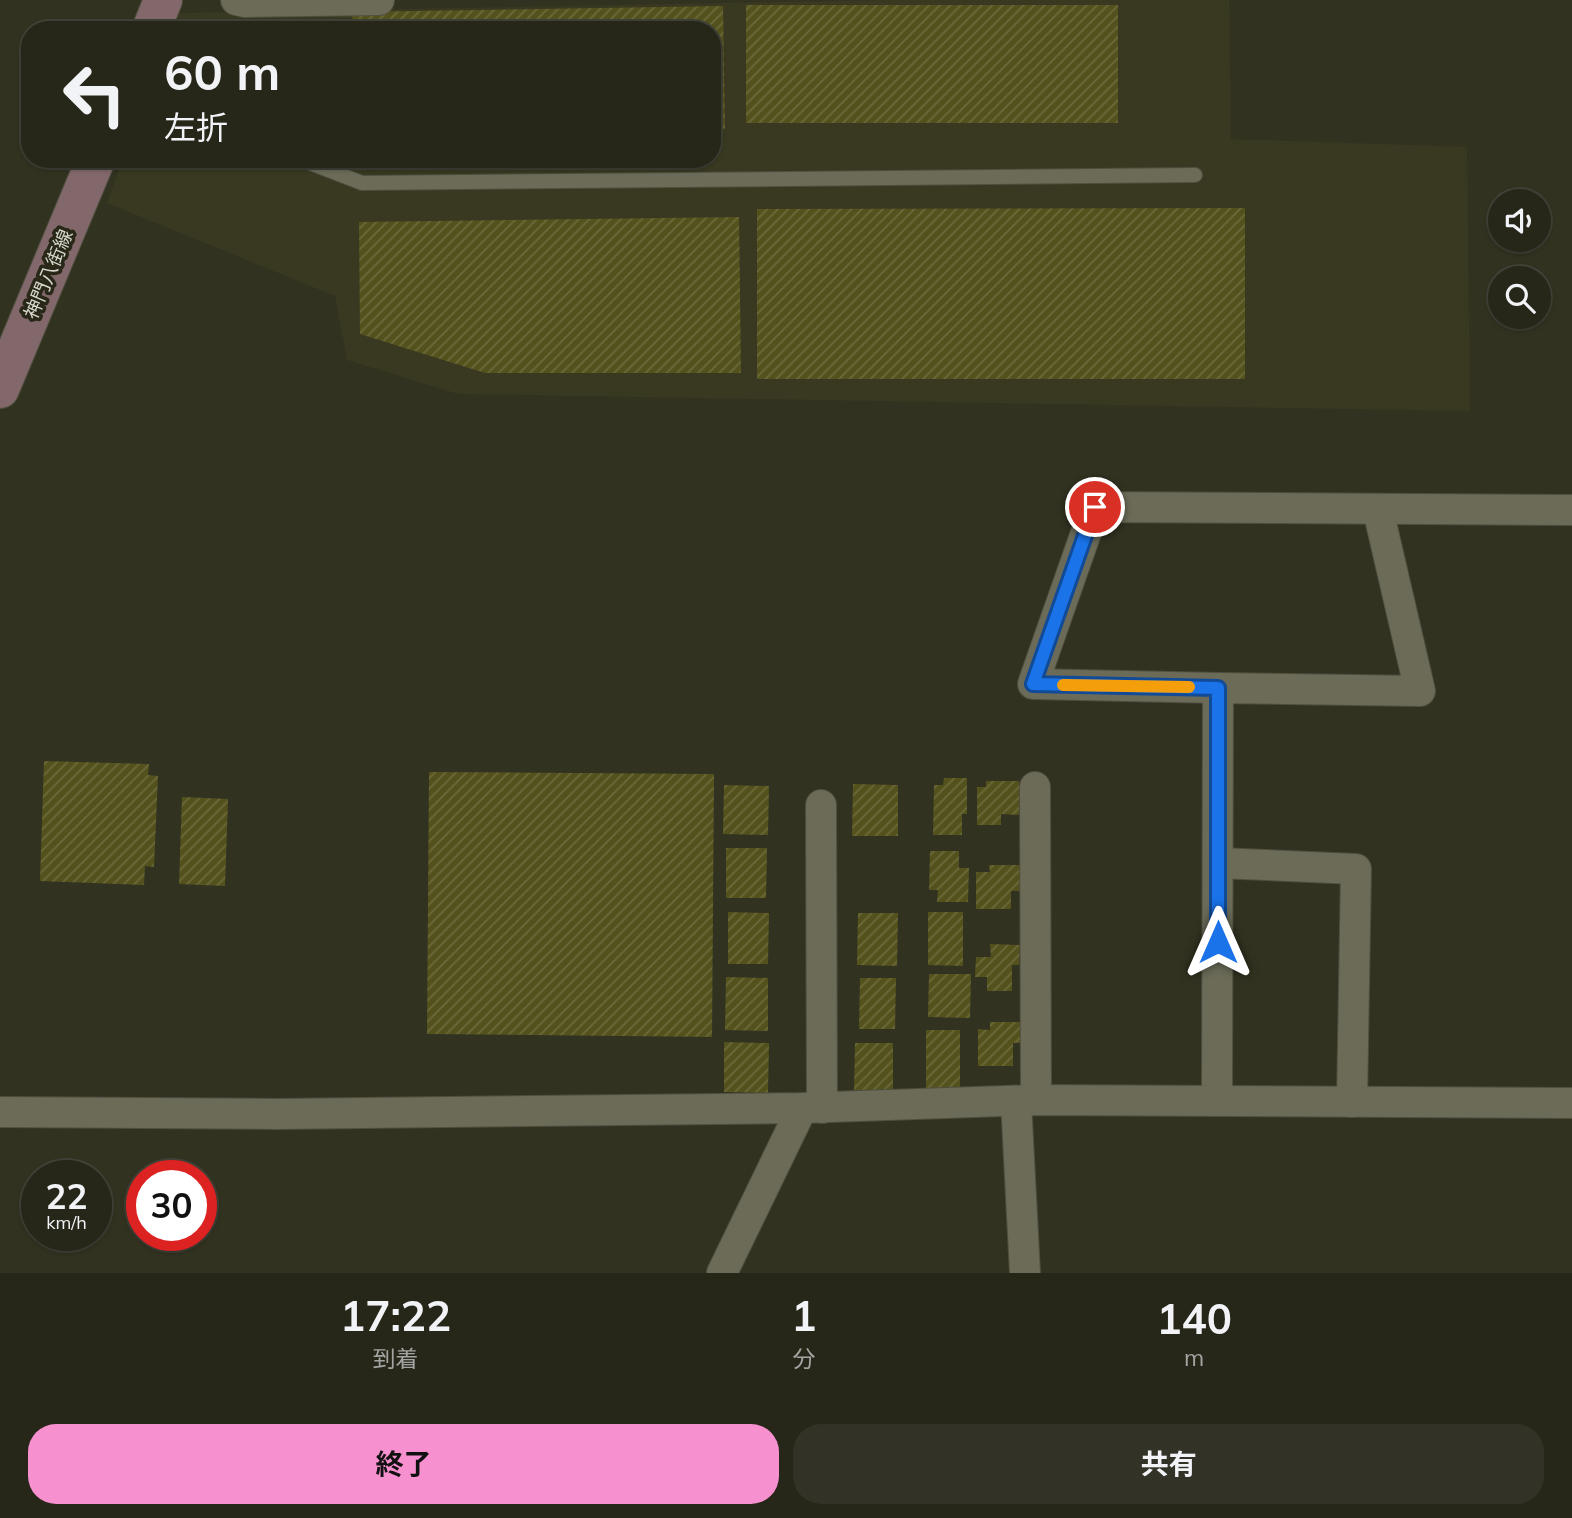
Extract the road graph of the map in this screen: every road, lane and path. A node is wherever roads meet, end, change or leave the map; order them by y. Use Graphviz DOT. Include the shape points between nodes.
graph roads {
  1 [pos="163,0"];
  2 [pos="236,0"];
  3 [pos="379,0"];
  4 [pos="155,21"];
  5 [pos="92,168"];
  6 [pos="323,168"];
  7 [pos="1195,175"];
  8 [pos="0,389"];
  9 [pos="1378,510"];
  10 [pos="1572,510"];
  11 [pos="1218,688"];
  12 [pos="1035,787"];
  13 [pos="821,805"];
  14 [pos="1218,863"];
  15 [pos="1026,1100"];
  16 [pos="1217,1101"];
  17 [pos="1352,1102"];
  18 [pos="1572,1103"];
  19 [pos="812,1108"];
  20 [pos="0,1112"];
  21 [pos="722,1273"];
  22 [pos="1025,1273"];
  1 -- 4 [label="main road"];
  2 -- 3 [label="street"];
  5 -- 8 [label="main road, 神門八街線"];
  6 -- 7 [label="lane" via="362,183"];
  9 -- 10 [label="street"];
  9 -- 11 [label="street" via="1420,691"];
  9 -- 11 [label="street" via="1095,507 1033,684"];
  11 -- 14 [label="street"];
  12 -- 15 [label="street"];
  13 -- 19 [label="street"];
  14 -- 16 [label="street"];
  14 -- 17 [label="street" via="1356,869"];
  15 -- 16 [label="street"];
  15 -- 19 [label="street"];
  15 -- 22 [label="street"];
  16 -- 17 [label="street"];
  17 -- 18 [label="street"];
  19 -- 20 [label="street" via="252,1115"];
  19 -- 21 [label="street"];
}
